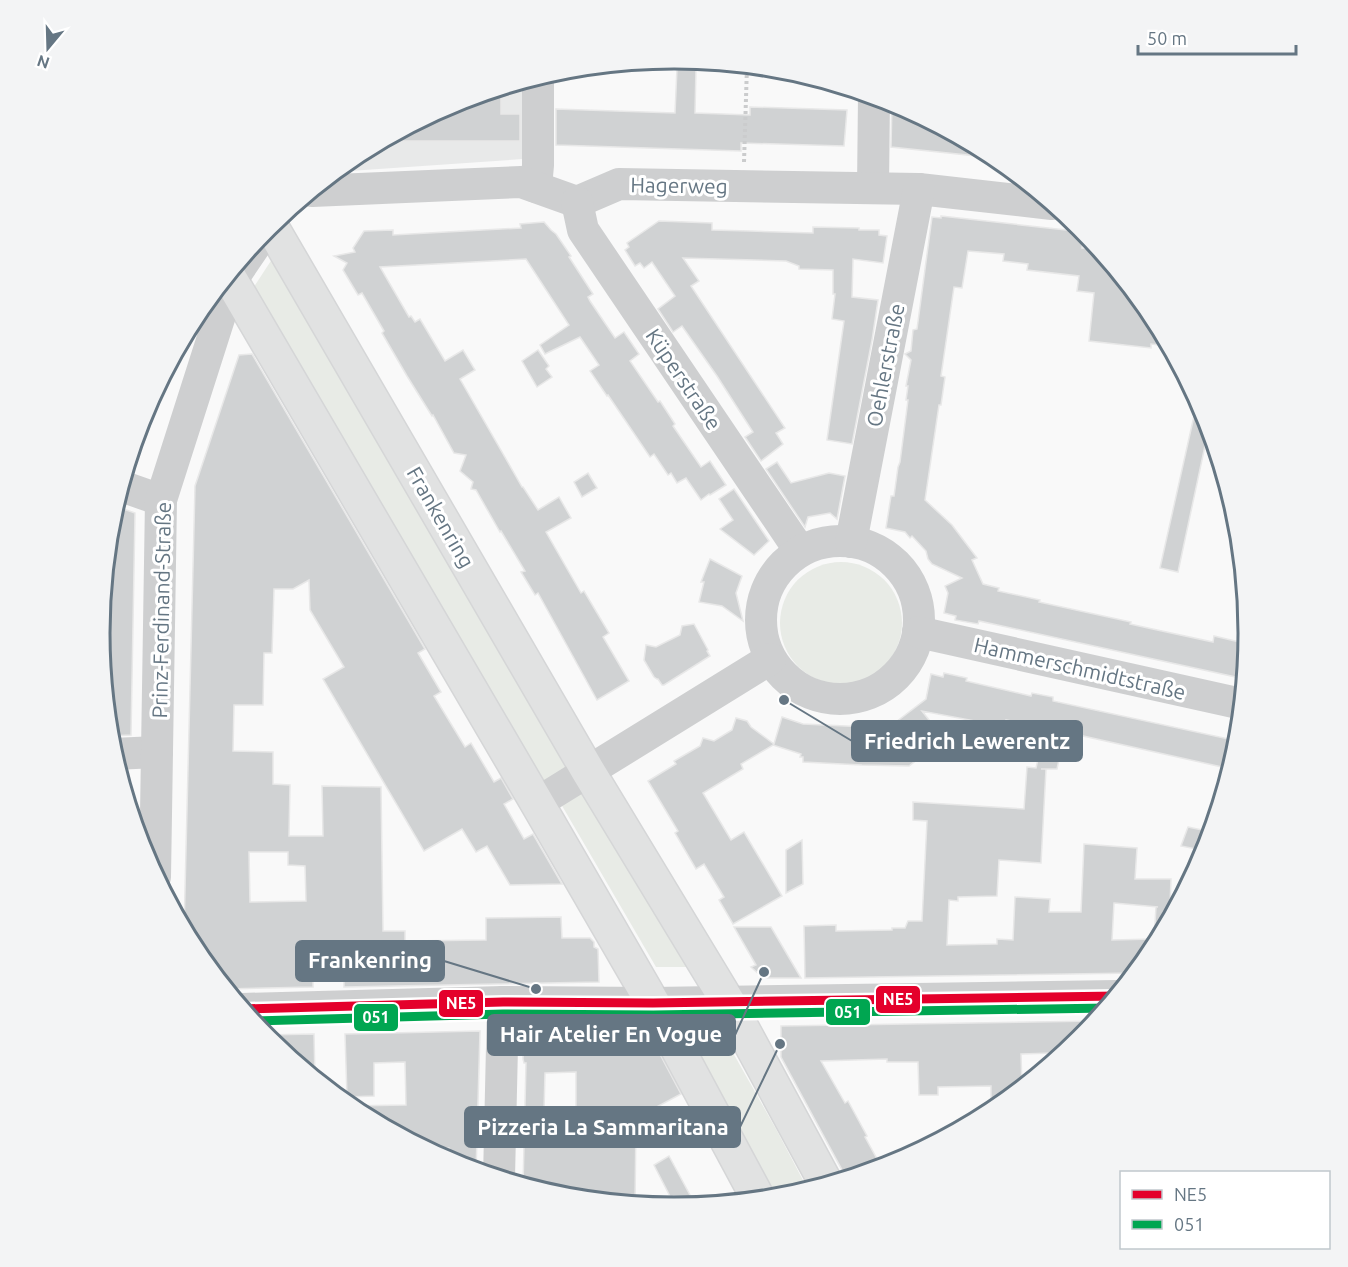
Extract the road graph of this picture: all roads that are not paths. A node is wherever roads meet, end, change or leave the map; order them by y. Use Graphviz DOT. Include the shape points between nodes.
graph roads {
  1 [pos="538,86"];
  2 [pos="874,106"];
  3 [pos="536,187"];
  4 [pos="873,188"];
  5 [pos="919,189"];
  6 [pos="325,190"];
  7 [pos="577,202"];
  8 [pos="1038,202"];
  9 [pos="275,234"];
  10 [pos="232,282"];
  11 [pos="226,289"];
  12 [pos="129,489"];
  13 [pos="161,500"];
  14 [pos="851,542"];
  15 [pos="800,551"];
  16 [pos="918,632"];
  17 [pos="770,659"];
  18 [pos="1234,702"];
  19 [pos="157,752"];
  20 [pos="122,754"];
  21 [pos="588,771"];
  22 [pos="537,803"];
  23 [pos="155,857"];
  24 [pos="1106,996"];
  25 [pos="503,1002"];
  26 [pos="728,1002"];
  27 [pos="653,1003"];
  28 [pos="253,1009"];
  29 [pos="499,1170"];
  30 [pos="823,1178"];
  31 [pos="755,1192"];
  1 -- 3 [label="street"];
  2 -- 4 [label="street"];
  3 -- 6 [label="street" via="521,182"];
  3 -- 7 [label="street"];
  4 -- 5 [label="street, Hagerweg"];
  4 -- 7 [label="street, Hagerweg" via="619,184"];
  5 -- 8 [label="street, Hagerweg"];
  5 -- 14 [label="street, Oehlerstraße"];
  7 -- 15 [label="street, Küperstraße" via="583,230"];
  9 -- 21 [label="main road, Frankenring"];
  10 -- 22 [label="main road"];
  11 -- 13 [label="street, Prinz-Ferdinand-Straße"];
  12 -- 13 [label="street"];
  13 -- 19 [label="street, Prinz-Ferdinand-Straße"];
  14 -- 15 [label="street" via="816,544"];
  14 -- 16 [label="street" via="889,558 903,573 914,591 919,611"];
  15 -- 17 [label="street" via="771,580 763,599 760,619"];
  16 -- 17 [label="street" via="913,651 890,682 854,698 815,696 782,675"];
  16 -- 18 [label="street, Hammerschmidtstraße"];
  17 -- 21 [label="street"];
  19 -- 20 [label="street"];
  19 -- 23 [label="street, Prinz-Ferdinand-Straße"];
  21 -- 22 [label="street"];
  21 -- 26 [label="main road, Frankenring"];
  22 -- 27 [label="main road"];
  24 -- 26 [label="street"];
  25 -- 27 [label="street"];
  25 -- 28 [label="street"];
  25 -- 29 [label="street"];
  26 -- 27 [label="street"];
  26 -- 30 [label="main road, Frankenring"];
  27 -- 31 [label="main road"];
}
